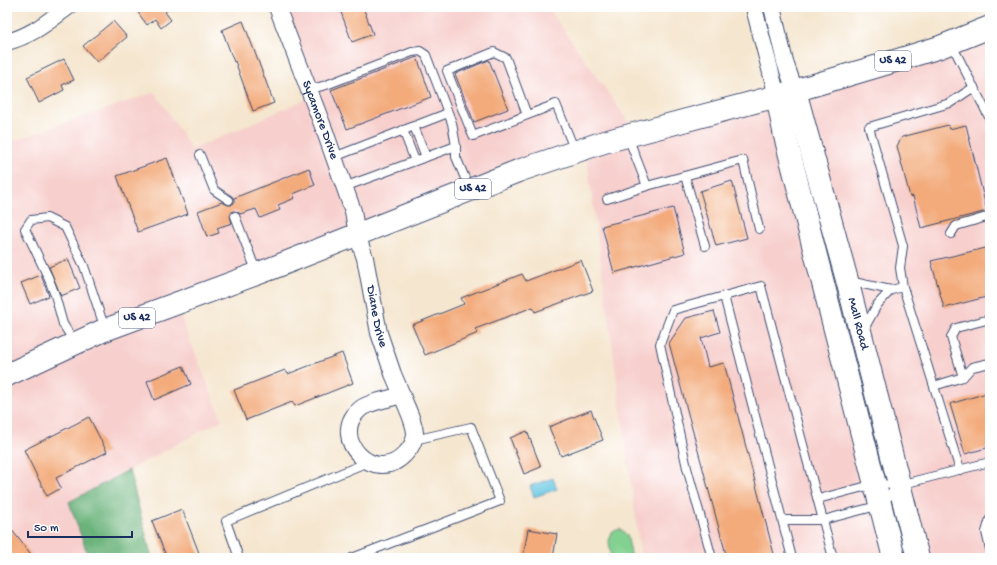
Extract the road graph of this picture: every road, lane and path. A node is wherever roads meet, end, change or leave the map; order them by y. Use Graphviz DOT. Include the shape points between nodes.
graph roads {
  1 [pos="68,7"];
  2 [pos="276,7"];
  3 [pos="756,7"];
  4 [pos="772,7"];
  5 [pos="990,27"];
  6 [pos="7,42"];
  7 [pos="951,43"];
  8 [pos="974,87"];
  9 [pos="308,90"];
  10 [pos="786,93"];
  11 [pos="448,113"];
  12 [pos="528,115"];
  13 [pos="990,119"];
  14 [pos="414,126"];
  15 [pos="403,130"];
  16 [pos="628,136"];
  17 [pos="456,146"];
  18 [pos="575,152"];
  19 [pos="200,155"];
  20 [pos="334,157"];
  21 [pos="426,157"];
  22 [pos="414,161"];
  23 [pos="686,176"];
  24 [pos="647,186"];
  25 [pos="344,187"];
  26 [pos="470,190"];
  27 [pos="606,198"];
  28 [pos="230,200"];
  29 [pos="235,216"];
  30 [pos="990,216"];
  31 [pos="758,229"];
  32 [pos="951,234"];
  33 [pos="357,235"];
  34 [pos="705,246"];
  35 [pos="257,273"];
  36 [pos="847,280"];
  37 [pos="903,287"];
  38 [pos="891,290"];
  39 [pos="724,296"];
  40 [pos="990,319"];
  41 [pos="105,330"];
  42 [pos="861,335"];
  43 [pos="75,343"];
  44 [pos="990,363"];
  45 [pos="7,375"];
  46 [pos="963,377"];
  47 [pos="934,386"];
  48 [pos="402,395"];
  49 [pos="414,440"];
  50 [pos="368,462"];
  51 [pos="990,462"];
  52 [pos="960,470"];
  53 [pos="876,484"];
  54 [pos="899,485"];
  55 [pos="818,499"];
  56 [pos="881,506"];
  57 [pos="990,519"];
  58 [pos="783,520"];
  59 [pos="823,520"];
  60 [pos="990,549"];
  61 [pos="239,558"];
  62 [pos="352,558"];
  63 [pos="712,558"];
  64 [pos="792,558"];
  65 [pos="834,558"];
  66 [pos="894,558"];
  67 [pos="918,558"];
  1 -- 6 [label="street" via="41,28"];
  2 -- 9 [label="street, Sycamore Drive"];
  3 -- 10 [label="street"];
  4 -- 10 [label="street" via="785,62"];
  5 -- 7 [label="main road, US 42"];
  7 -- 8 [label="lane"];
  7 -- 10 [label="main road, US 42"];
  8 -- 13 [label="lane"];
  8 -- 37 [label="lane" via="950,103 869,127 903,246 900,268"];
  9 -- 11 [label="lane" via="420,51 426,55"];
  9 -- 20 [label="street, Sycamore Drive"];
  10 -- 16 [label="main road, US 42"];
  10 -- 36 [label="main road, Mall Road"];
  10 -- 53 [label="main road, Mall Road" via="785,136"];
  11 -- 14 [label="lane"];
  11 -- 17 [label="lane"];
  12 -- 12 [label="lane" via="473,136 447,71 494,52 506,58"];
  12 -- 18 [label="lane" via="556,104"];
  14 -- 15 [label="lane"];
  14 -- 21 [label="lane"];
  15 -- 20 [label="lane"];
  15 -- 22 [label="lane"];
  16 -- 18 [label="main road, US 42"];
  16 -- 24 [label="lane"];
  17 -- 21 [label="lane"];
  17 -- 26 [label="lane" via="456,157"];
  18 -- 26 [label="main road, US 42"];
  19 -- 28 [label="lane" via="214,190"];
  20 -- 25 [label="street, Sycamore Drive"];
  21 -- 22 [label="lane"];
  22 -- 25 [label="lane"];
  23 -- 24 [label="lane"];
  23 -- 31 [label="lane" via="743,160"];
  23 -- 34 [label="lane"];
  24 -- 27 [label="lane"];
  25 -- 33 [label="street, Sycamore Drive" via="353,211"];
  26 -- 33 [label="main road, US 42"];
  29 -- 35 [label="lane"];
  30 -- 32 [label="lane" via="956,226"];
  33 -- 35 [label="main road, US 42"];
  33 -- 48 [label="street, Diane Drive" via="365,258 379,333"];
  35 -- 41 [label="main road, US 42"];
  36 -- 38 [label="lane"];
  36 -- 42 [label="main road, Mall Road"];
  37 -- 38 [label="lane"];
  37 -- 47 [label="lane"];
  38 -- 42 [label="lane" via="877,305"];
  39 -- 55 [label="lane" via="760,286"];
  39 -- 58 [label="lane"];
  39 -- 63 [label="lane" via="673,310 660,344 687,468"];
  40 -- 46 [label="lane" via="956,328 951,337"];
  41 -- 43 [label="main road, US 42"];
  41 -- 43 [label="lane" via="84,266 65,227 47,218 31,220 25,229 53,289 63,324"];
  42 -- 54 [label="main road, Mall Road"];
  43 -- 45 [label="main road, US 42"];
  44 -- 46 [label="lane" via="972,368"];
  46 -- 47 [label="lane"];
  47 -- 52 [label="lane"];
  48 -- 49 [label="street, Diane Drive" via="413,424"];
  48 -- 50 [label="street" via="365,406 358,410 352,419 348,430 350,440 357,453"];
  49 -- 50 [label="street" via="401,459 391,464"];
  49 -- 62 [label="lane" via="471,427 500,501"];
  50 -- 61 [label="lane" via="226,521"];
  51 -- 52 [label="lane"];
  52 -- 54 [label="lane"];
  53 -- 54 [label="lane"];
  53 -- 55 [label="lane"];
  53 -- 56 [label="main road, Mall Road"];
  54 -- 56 [label="lane"];
  54 -- 67 [label="main road, Mall Road"];
  55 -- 59 [label="lane"];
  56 -- 59 [label="lane"];
  56 -- 66 [label="main road, Mall Road"];
  57 -- 60 [label="lane" via="986,532"];
  58 -- 59 [label="lane"];
  58 -- 64 [label="lane"];
  59 -- 65 [label="lane"];
}
